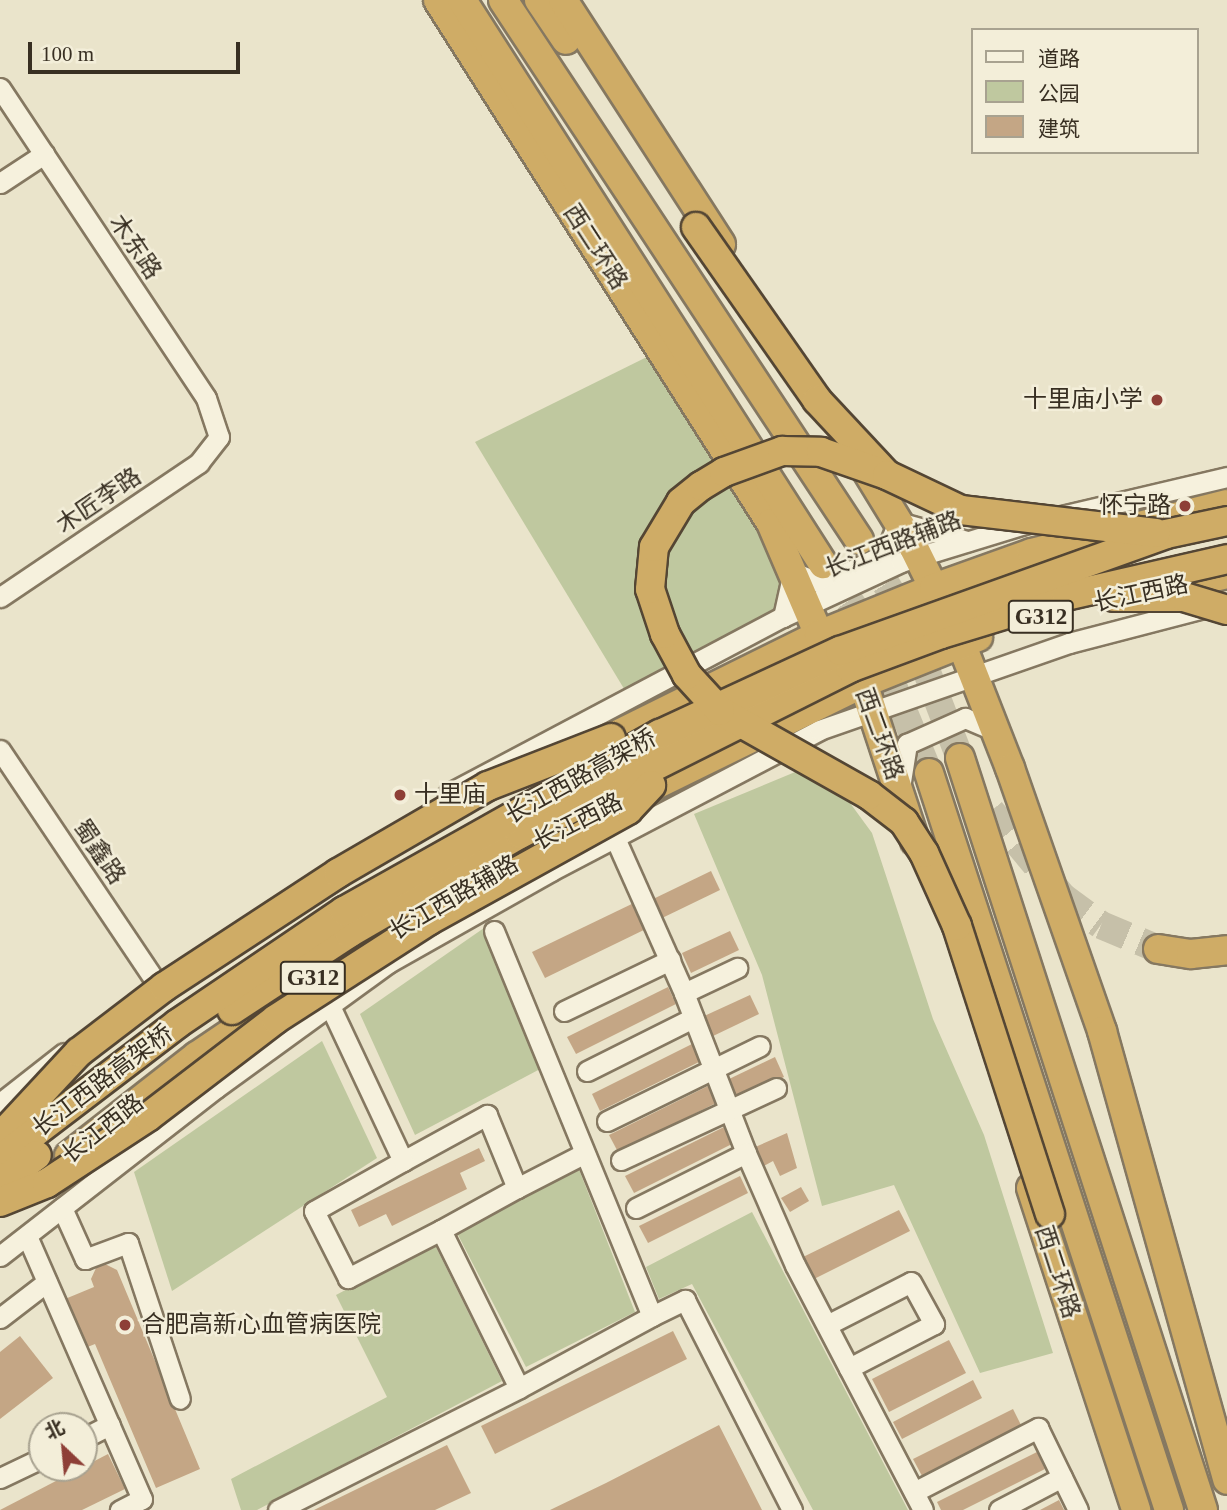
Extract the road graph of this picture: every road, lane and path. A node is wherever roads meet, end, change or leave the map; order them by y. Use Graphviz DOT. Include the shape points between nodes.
graph roads {
  1 [pos="438,0"];
  2 [pos="462,0"];
  3 [pos="503,0"];
  4 [pos="539,0"];
  5 [pos="563,0"];
  6 [pos="0,88"];
  7 [pos="44,154"];
  8 [pos="0,183"];
  9 [pos="219,437"];
  10 [pos="887,475"];
  11 [pos="1227,477"];
  12 [pos="1227,504"];
  13 [pos="1227,521"];
  14 [pos="898,522"];
  15 [pos="1166,534"];
  16 [pos="859,540"];
  17 [pos="967,541"];
  18 [pos="919,557"];
  19 [pos="1227,559"];
  20 [pos="823,564"];
  21 [pos="793,572"];
  22 [pos="1227,574"];
  23 [pos="934,588"];
  24 [pos="1066,596"];
  25 [pos="0,597"];
  26 [pos="1227,602"];
  27 [pos="1227,610"];
  28 [pos="796,611"];
  29 [pos="819,635"];
  30 [pos="961,643"];
  31 [pos="975,673"];
  32 [pos="863,682"];
  33 [pos="874,710"];
  34 [pos="996,731"];
  35 [pos="611,738"];
  36 [pos="0,750"];
  37 [pos="929,773"];
  38 [pos="650,785"];
  39 [pos="900,792"];
  40 [pos="991,811"];
  41 [pos="615,838"];
  42 [pos="494,931"];
  43 [pos="1158,949"];
  44 [pos="1227,950"];
  45 [pos="670,960"];
  46 [pos="737,968"];
  47 [pos="156,982"];
  48 [pos="684,993"];
  49 [pos="330,1006"];
  50 [pos="564,1010"];
  51 [pos="693,1018"];
  52 [pos="760,1046"];
  53 [pos="712,1069"];
  54 [pos="587,1071"];
  55 [pos="776,1087"];
  56 [pos="0,1103"];
  57 [pos="728,1108"];
  58 [pos="607,1121"];
  59 [pos="0,1127"];
  60 [pos="0,1137"];
  61 [pos="585,1153"];
  62 [pos="746,1153"];
  63 [pos="0,1160"];
  64 [pos="621,1160"];
  65 [pos="403,1161"];
  66 [pos="0,1183"];
  67 [pos="517,1188"];
  68 [pos="0,1202"];
  69 [pos="62,1208"];
  70 [pos="636,1208"];
  71 [pos="0,1209"];
  72 [pos="441,1230"];
  73 [pos="27,1236"];
  74 [pos="0,1256"];
  75 [pos="47,1282"];
  76 [pos="652,1316"];
  77 [pos="0,1318"];
  78 [pos="827,1325"];
  79 [pos="849,1368"];
  80 [pos="519,1388"];
  81 [pos="180,1399"];
  82 [pos="110,1425"];
  83 [pos="98,1431"];
  84 [pos="28,1465"];
  85 [pos="0,1478"];
  86 [pos="1062,1478"];
  87 [pos="1227,1480"];
  88 [pos="919,1501"];
  89 [pos="120,1510"];
  90 [pos="278,1510"];
  91 [pos="792,1510"];
  92 [pos="999,1510"];
  93 [pos="1079,1510"];
  94 [pos="1136,1510"];
  95 [pos="1149,1510"];
  96 [pos="1169,1510"];
  97 [pos="1203,1510"];
  1 -- 21 [label="highway, 西二环路" via="771,523"];
  2 -- 20 [label="highway, 西二环路"];
  3 -- 16 [label="highway"];
  4 -- 10 [label="highway, bridge" via="817,400"];
  5 -- 14 [label="highway"];
  6 -- 7 [label="street, 木东路"];
  7 -- 8 [label="street"];
  7 -- 9 [label="street, 木东路" via="206,398"];
  9 -- 25 [label="street, 木匠李路" via="200,463"];
  10 -- 15 [label="highway, bridge" via="961,510"];
  10 -- 95 [label="highway, bridge" via="821,452 782,451 724,472 681,502 654,547 650,589 665,634 687,675 720,711 869,795 904,822 924,853 957,926 1124,1448"];
  11 -- 17 [label="street, 长江西路辅路"];
  12 -- 23 [label="highway, G312" via="1032,553"];
  13 -- 15 [label="highway, 长江西路高架桥, bridge"];
  14 -- 17 [label="street"];
  14 -- 18 [label="highway"];
  14 -- 21 [label="street" via="885,554 823,584"];
  15 -- 63 [label="highway, 长江西路高架桥, bridge" via="840,651 660,734 344,911 177,1024"];
  17 -- 18 [label="street, 长江西路辅路"];
  18 -- 23 [label="highway"];
  18 -- 28 [label="street, 长江西路辅路"];
  19 -- 24 [label="highway, 长江西路高架桥, bridge"];
  21 -- 28 [label="highway, 西二环路"];
  22 -- 30 [label="highway, 长江西路 / G312" via="1055,613"];
  23 -- 29 [label="highway, G312"];
  23 -- 30 [label="highway"];
  24 -- 27 [label="highway, bridge" via="1184,597"];
  24 -- 66 [label="highway, 长江西路高架桥, bridge" via="850,668 520,834 349,933 192,1036"];
  26 -- 31 [label="street, 长江西路辅路"];
  28 -- 29 [label="highway, 西二环路"];
  28 -- 47 [label="street, 长江西路辅路" via="474,778"];
  29 -- 32 [label="highway, 西二环路"];
  29 -- 35 [label="highway, G312"];
  30 -- 31 [label="highway"];
  30 -- 32 [label="highway, 长江西路 / G312"];
  31 -- 33 [label="street, 长江西路辅路"];
  31 -- 34 [label="highway"];
  32 -- 33 [label="highway, 西二环路"];
  32 -- 38 [label="highway, 长江西路 / G312"];
  33 -- 39 [label="highway, 西二环路"];
  33 -- 41 [label="street, 长江西路辅路" via="819,730"];
  34 -- 39 [label="street" via="965,718 907,744"];
  34 -- 87 [label="highway" via="1102,1031"];
  35 -- 59 [label="highway, G312" via="502,792 328,893 165,999"];
  35 -- 60 [label="highway, bridge" via="488,786 326,880 164,987 79,1052"];
  36 -- 47 [label="street, 蜀鑫路"];
  37 -- 96 [label="highway, 西二环路"];
  38 -- 68 [label="highway, bridge" via="628,810 428,921 276,1020 148,1117 47,1183"];
  38 -- 71 [label="highway, 长江西路 / G312" via="533,845 352,951 197,1056"];
  39 -- 94 [label="highway, 西二环路"];
  40 -- 97 [label="highway" via="963,768"];
  41 -- 45 [label="street"];
  41 -- 49 [label="street, 长江西路辅路" via="388,963"];
  42 -- 61 [label="street"];
  43 -- 44 [label="highway" via="1191,954"];
  45 -- 48 [label="street"];
  45 -- 50 [label="street"];
  46 -- 48 [label="street"];
  47 -- 56 [label="street, 长江西路辅路"];
  48 -- 51 [label="street"];
  49 -- 65 [label="street"];
  49 -- 69 [label="street, 长江西路辅路"];
  51 -- 53 [label="street"];
  51 -- 54 [label="street"];
  52 -- 53 [label="street"];
  53 -- 57 [label="street"];
  53 -- 58 [label="street"];
  55 -- 57 [label="street"];
  57 -- 62 [label="street"];
  57 -- 64 [label="street"];
  61 -- 67 [label="street"];
  61 -- 76 [label="street"];
  62 -- 70 [label="street"];
  62 -- 78 [label="street"];
  65 -- 67 [label="street" via="487,1115"];
  65 -- 72 [label="street" via="314,1211 348,1278"];
  67 -- 72 [label="street"];
  69 -- 73 [label="street, 长江西路辅路"];
  69 -- 81 [label="street" via="85,1259 128,1243"];
  72 -- 80 [label="street"];
  73 -- 74 [label="street, 长江西路辅路"];
  73 -- 75 [label="street"];
  75 -- 77 [label="street"];
  75 -- 82 [label="street"];
  76 -- 80 [label="street"];
  76 -- 91 [label="street" via="685,1300"];
  78 -- 79 [label="street"];
  78 -- 79 [label="street" via="911,1282 934,1324"];
  79 -- 88 [label="street"];
  80 -- 90 [label="street"];
  82 -- 83 [label="street"];
  82 -- 89 [label="street" via="142,1499"];
  84 -- 85 [label="street"];
  86 -- 88 [label="street" via="1038,1428"];
  86 -- 92 [label="street"];
  86 -- 93 [label="street"];
}
